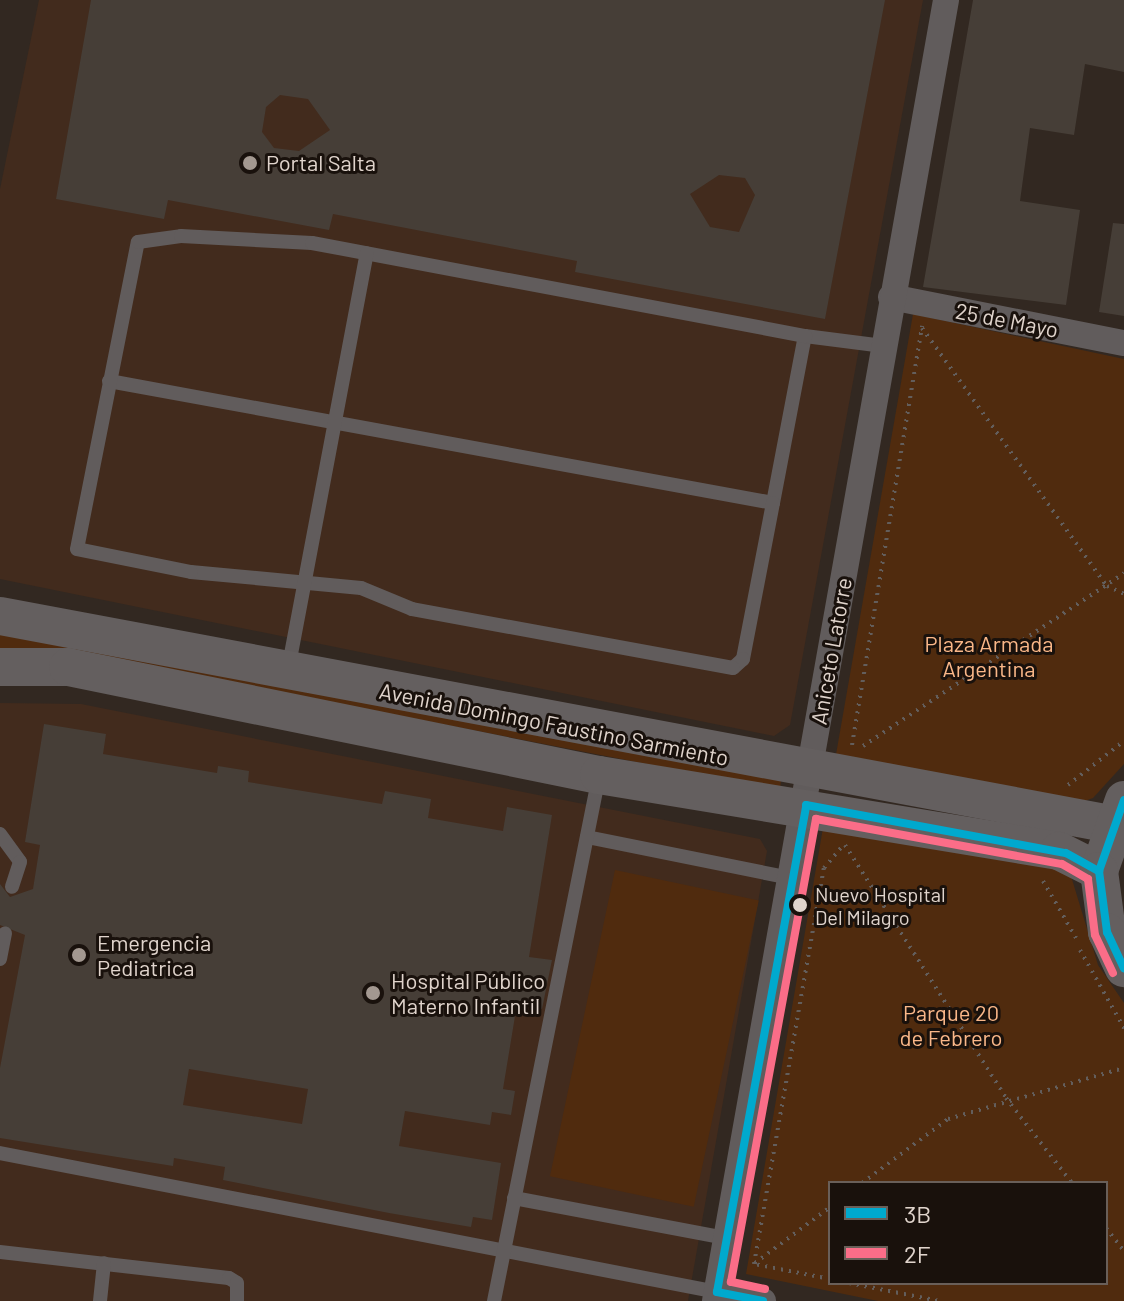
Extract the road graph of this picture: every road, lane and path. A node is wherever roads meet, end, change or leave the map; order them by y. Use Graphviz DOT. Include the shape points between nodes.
graph roads {
  1 [pos="946,0"];
  2 [pos="367,253"];
  3 [pos="891,297"];
  4 [pos="920,326"];
  5 [pos="936,329"];
  6 [pos="805,336"];
  7 [pos="1124,343"];
  8 [pos="883,346"];
  9 [pos="109,381"];
  10 [pos="335,423"];
  11 [pos="773,503"];
  12 [pos="1124,573"];
  13 [pos="305,578"];
  14 [pos="1107,586"];
  15 [pos="1124,594"];
  16 [pos="0,616"];
  17 [pos="0,667"];
  18 [pos="287,674"];
  19 [pos="1124,741"];
  20 [pos="854,752"];
  21 [pos="869,754"];
  22 [pos="599,775"];
  23 [pos="1064,788"];
  24 [pos="808,789"];
  25 [pos="1117,812"];
  26 [pos="0,834"];
  27 [pos="587,837"];
  28 [pos="844,843"];
  29 [pos="860,846"];
  30 [pos="1099,871"];
  31 [pos="790,878"];
  32 [pos="1029,878"];
  33 [pos="12,887"];
  34 [pos="5,933"];
  35 [pos="0,959"];
  36 [pos="1124,968"];
  37 [pos="1124,1028"];
  38 [pos="1124,1068"];
  39 [pos="1006,1098"];
  40 [pos="0,1153"];
  41 [pos="865,1181"];
  42 [pos="1070,1181"];
  43 [pos="514,1198"];
  44 [pos="828,1208"];
  45 [pos="1108,1231"];
  46 [pos="726,1238"];
  47 [pos="504,1249"];
  48 [pos="1124,1251"];
  49 [pos="0,1252"];
  50 [pos="104,1263"];
  51 [pos="754,1264"];
  52 [pos="828,1279"];
  53 [pos="859,1285"];
  54 [pos="716,1296"];
  55 [pos="100,1301"];
  56 [pos="237,1301"];
  57 [pos="494,1301"];
  58 [pos="763,1301"];
  59 [pos="939,1301"];
  1 -- 3 [label="street, Aniceto Latorre"];
  2 -- 6 [label="lane"];
  2 -- 9 [label="lane" via="251,237 138,242"];
  2 -- 10 [label="lane"];
  3 -- 7 [label="street, 25 de Mayo"];
  3 -- 8 [label="street, Aniceto Latorre"];
  4 -- 5 [label="path"];
  4 -- 14 [label="path"];
  4 -- 20 [label="path" via="849,733"];
  6 -- 8 [label="lane"];
  6 -- 11 [label="lane"];
  8 -- 24 [label="street, Aniceto Latorre"];
  9 -- 10 [label="lane"];
  9 -- 13 [label="lane" via="77,549 191,572"];
  10 -- 11 [label="lane"];
  10 -- 13 [label="lane"];
  11 -- 13 [label="lane" via="743,659 733,668 412,609 369,598 361,588"];
  12 -- 14 [label="path"];
  13 -- 18 [label="lane"];
  14 -- 15 [label="path"];
  14 -- 20 [label="path"];
  16 -- 18 [label="main road, Avenida Domingo Faustino Sarmiento"];
  17 -- 22 [label="main road, Avenida Domingo Faustino Sarmiento" via="68,667"];
  18 -- 24 [label="main road, Avenida Domingo Faustino Sarmiento"];
  19 -- 23 [label="path"];
  20 -- 21 [label="path"];
  22 -- 24 [label="main road, Avenida Domingo Faustino Sarmiento"];
  22 -- 27 [label="lane"];
  24 -- 25 [label="main road, Avenida Domingo Faustino Sarmiento"];
  24 -- 30 [label="main road, Avenida Domingo Faustino Sarmiento" via="1066,853"];
  24 -- 31 [label="street, Aniceto Latorre"];
  25 -- 30 [label="main road"];
  26 -- 33 [label="lane" via="20,862"];
  27 -- 31 [label="lane"];
  27 -- 43 [label="lane"];
  28 -- 29 [label="path"];
  28 -- 39 [label="path"];
  28 -- 51 [label="path" via="824,868"];
  30 -- 36 [label="main road" via="1107,932"];
  31 -- 46 [label="street, Aniceto Latorre"];
  32 -- 37 [label="path" via="1045,881 1066,913 1086,968"];
  34 -- 35 [label="lane"];
  38 -- 39 [label="path"];
  39 -- 41 [label="path" via="948,1119"];
  39 -- 42 [label="path"];
  40 -- 47 [label="lane"];
  43 -- 46 [label="lane"];
  43 -- 47 [label="lane"];
  44 -- 51 [label="path"];
  45 -- 48 [label="path"];
  46 -- 54 [label="street, Aniceto Latorre"];
  47 -- 54 [label="lane"];
  47 -- 57 [label="lane"];
  49 -- 50 [label="lane"];
  50 -- 55 [label="lane"];
  50 -- 56 [label="lane" via="229,1278 237,1283"];
  51 -- 52 [label="path"];
  53 -- 59 [label="path"];
  54 -- 58 [label="street"];
}
